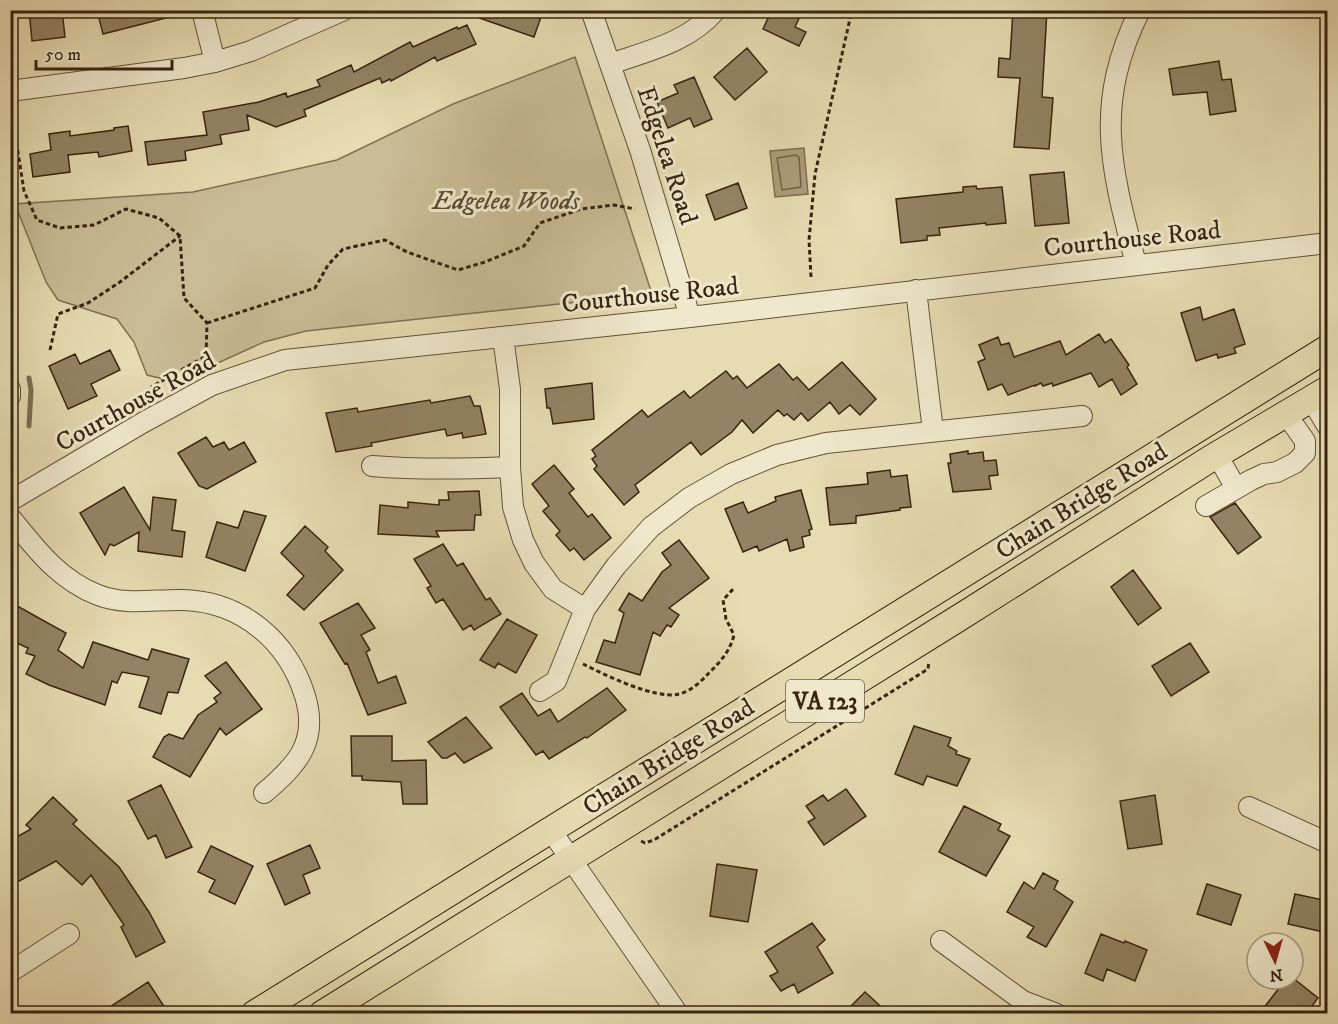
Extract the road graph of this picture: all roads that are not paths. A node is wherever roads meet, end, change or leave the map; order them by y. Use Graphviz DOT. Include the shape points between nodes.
graph roads {
  1 [pos="202,10"];
  2 [pos="344,10"];
  3 [pos="591,10"];
  4 [pos="716,10"];
  5 [pos="1140,10"];
  6 [pos="215,62"];
  7 [pos="610,64"];
  8 [pos="10,91"];
  9 [pos="1328,243"];
  10 [pos="1136,264"];
  11 [pos="916,290"];
  12 [pos="690,316"];
  13 [pos="503,337"];
  14 [pos="1328,348"];
  15 [pos="10,389"];
  16 [pos="1319,394"];
  17 [pos="10,396"];
  18 [pos="1286,414"];
  19 [pos="1082,416"];
  20 [pos="1328,427"];
  21 [pos="933,431"];
  22 [pos="1217,455"];
  23 [pos="372,466"];
  24 [pos="510,466"];
  25 [pos="1236,488"];
  26 [pos="10,501"];
  27 [pos="1206,506"];
  28 [pos="10,517"];
  29 [pos="585,609"];
  30 [pos="540,691"];
  31 [pos="264,793"];
  32 [pos="1249,807"];
  33 [pos="550,829"];
  34 [pos="1328,843"];
  35 [pos="570,860"];
  36 [pos="69,934"];
  37 [pos="942,941"];
  38 [pos="10,972"];
  39 [pos="254,1014"];
  40 [pos="322,1014"];
  41 [pos="678,1014"];
  42 [pos="1057,1014"];
  1 -- 6 [label="street"];
  2 -- 6 [label="street" via="248,52"];
  3 -- 7 [label="street, Edgelea Road"];
  4 -- 7 [label="street" via="688,35"];
  5 -- 10 [label="street" via="1116,77 1110,116 1116,188"];
  6 -- 8 [label="street"];
  7 -- 12 [label="street, Edgelea Road"];
  9 -- 10 [label="street, Courthouse Road"];
  10 -- 11 [label="street, Courthouse Road"];
  11 -- 12 [label="street, Courthouse Road"];
  11 -- 21 [label="street"];
  12 -- 13 [label="street, Courthouse Road"];
  13 -- 24 [label="street" via="510,389"];
  13 -- 26 [label="street, Courthouse Road" via="285,360 250,371 183,400"];
  14 -- 33 [label="main road, Chain Bridge Road / VA 123"];
  15 -- 17 [label="street"];
  16 -- 18 [label="main road, Chain Bridge Road / VA 123"];
  16 -- 20 [label="street"];
  18 -- 22 [label="main road, Chain Bridge Road / VA 123"];
  18 -- 25 [label="street" via="1305,441 1305,453 1277,472"];
  19 -- 21 [label="street"];
  21 -- 29 [label="street" via="826,443 777,455 731,474 689,498 651,527"];
  22 -- 25 [label="street"];
  22 -- 35 [label="main road, Chain Bridge Road / VA 123"];
  23 -- 24 [label="street" via="439,470"];
  24 -- 29 [label="street" via="513,507 534,563 553,589"];
  25 -- 27 [label="street"];
  28 -- 31 [label="street" via="49,564 83,589 121,601 202,602 244,616 273,638 299,678 309,722 299,759"];
  29 -- 30 [label="street" via="556,681"];
  32 -- 34 [label="street"];
  33 -- 35 [label="street"];
  33 -- 39 [label="main road, Chain Bridge Road / VA 123"];
  35 -- 40 [label="main road, Chain Bridge Road / VA 123"];
  35 -- 41 [label="street"];
  36 -- 38 [label="street"];
  37 -- 42 [label="street" via="1023,1001"];
}
